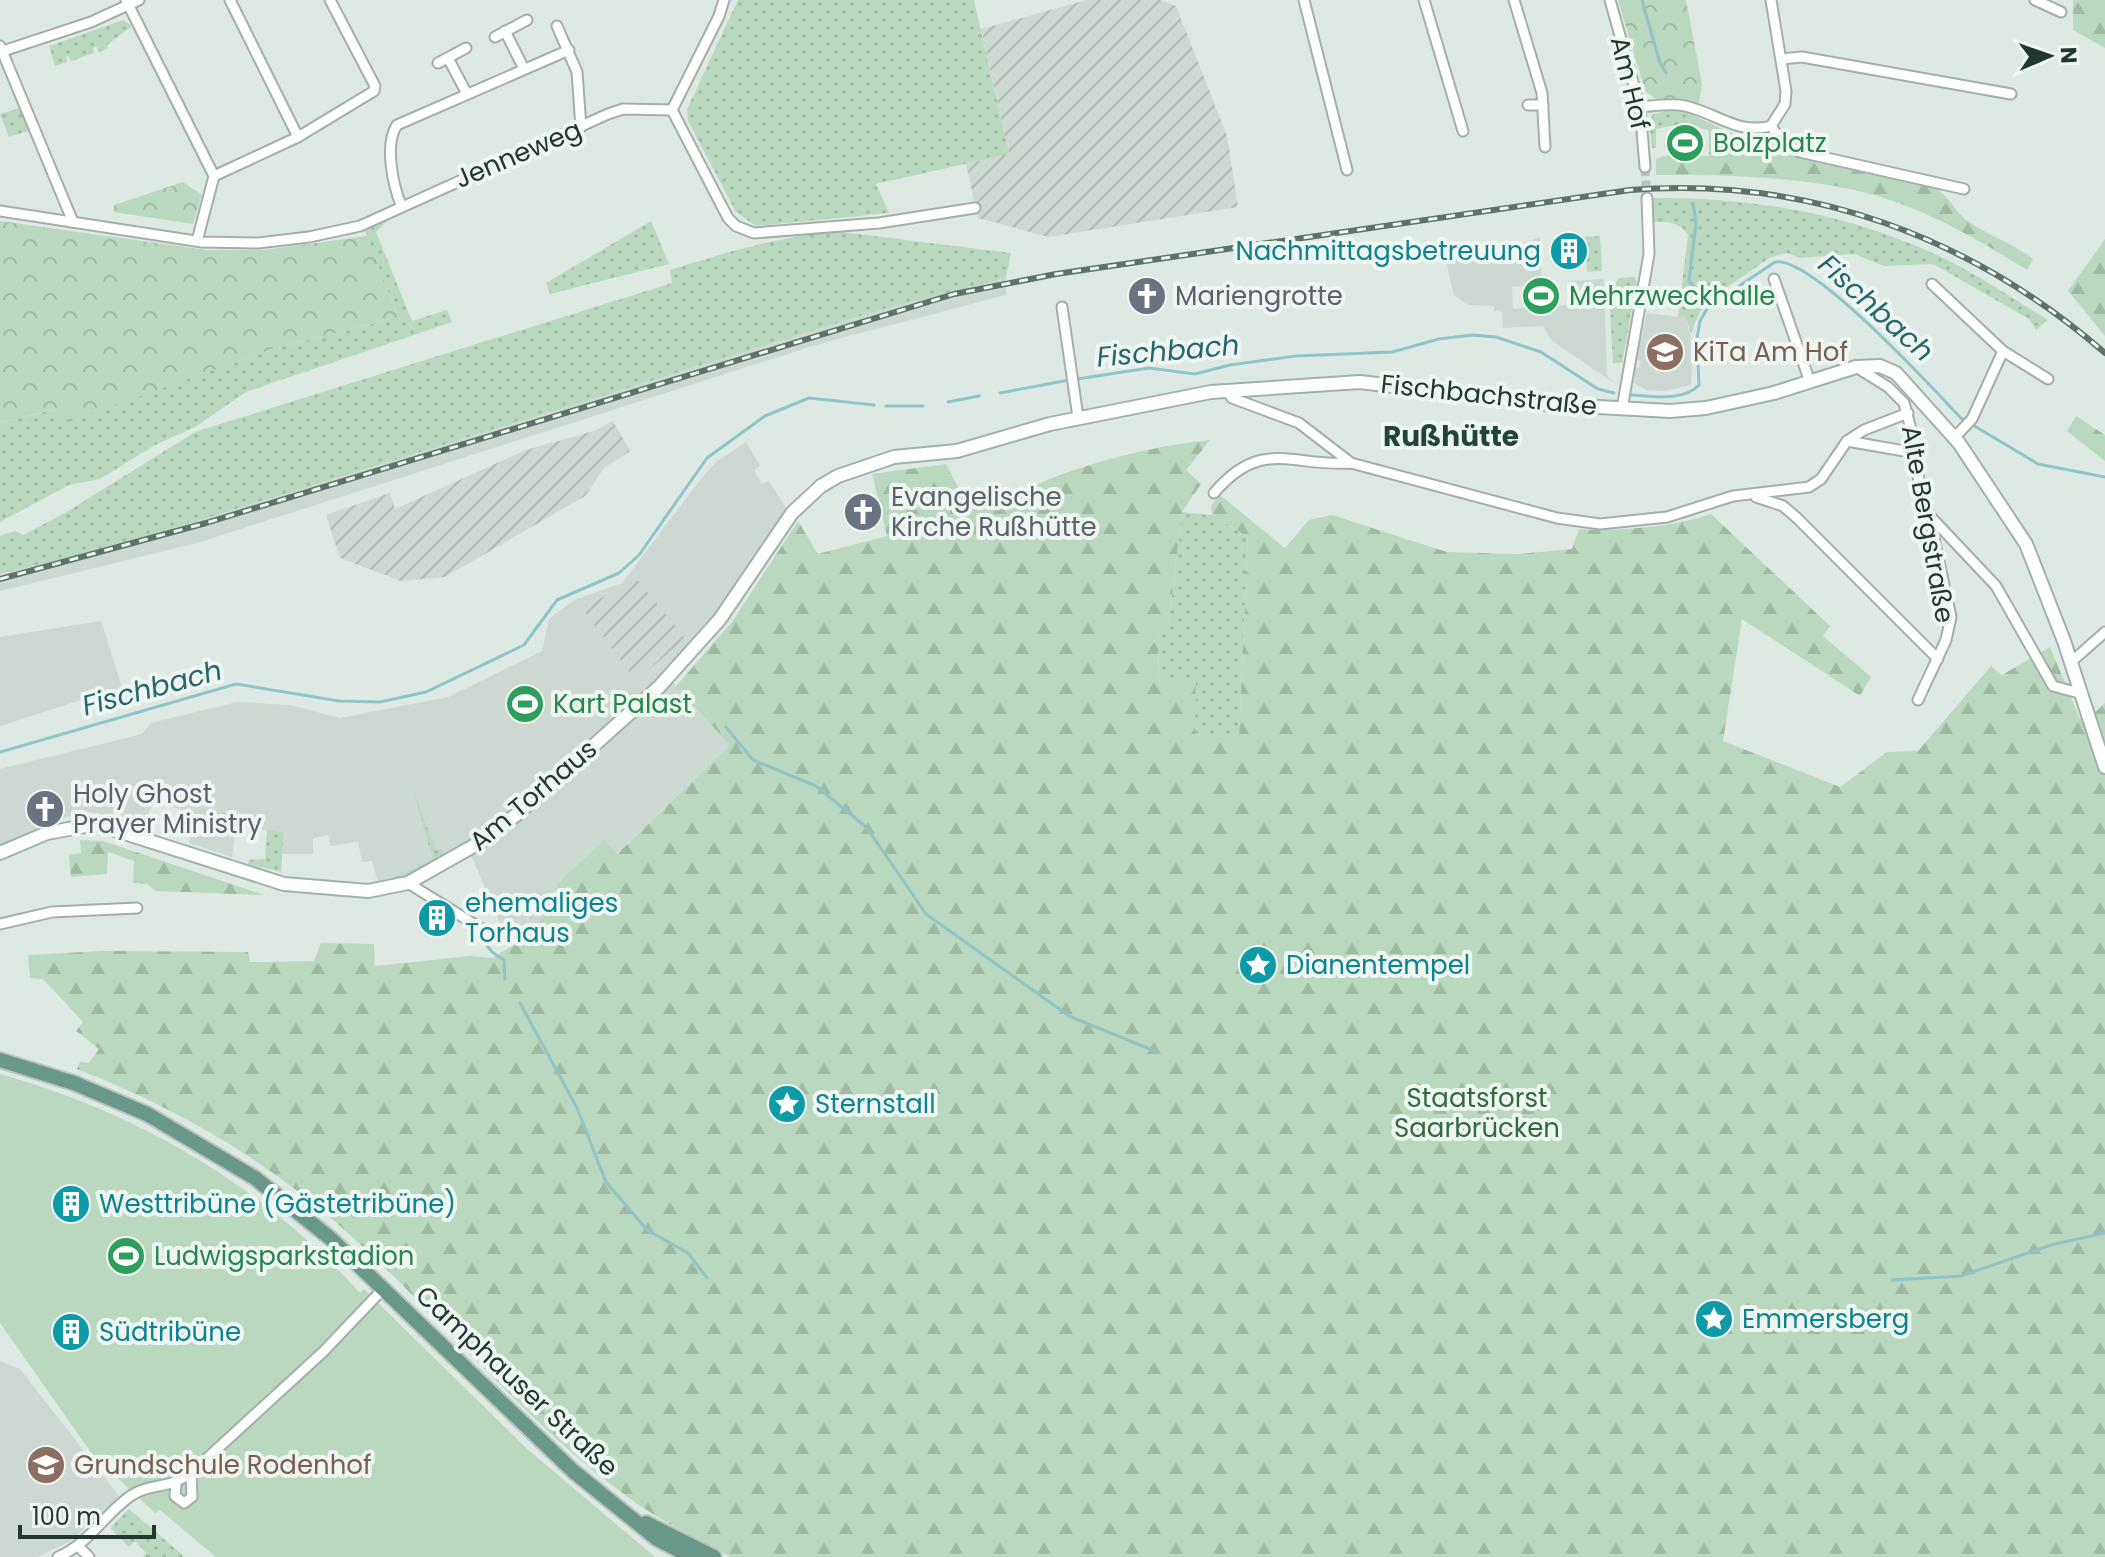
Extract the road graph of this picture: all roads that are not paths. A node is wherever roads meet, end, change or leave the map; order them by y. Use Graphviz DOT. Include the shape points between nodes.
graph roads {
  1 [pos="139,0"];
  2 [pos="230,0"];
  3 [pos="330,0"];
  4 [pos="724,0"];
  5 [pos="1304,0"];
  6 [pos="1424,0"];
  7 [pos="1514,0"];
  8 [pos="1610,0"];
  9 [pos="1771,0"];
  10 [pos="2035,0"];
  11 [pos="127,2"];
  12 [pos="2061,12"];
  13 [pos="527,20"];
  14 [pos="557,26"];
  15 [pos="505,31"];
  16 [pos="495,37"];
  17 [pos="466,48"];
  18 [pos="1,50"];
  19 [pos="569,50"];
  20 [pos="448,58"];
  21 [pos="1781,59"];
  22 [pos="438,63"];
  23 [pos="524,69"];
  24 [pos="467,94"];
  25 [pos="2011,94"];
  26 [pos="1528,105"];
  27 [pos="1543,105"];
  28 [pos="1640,107"];
  29 [pos="672,110"];
  30 [pos="1771,126"];
  31 [pos="581,127"];
  32 [pos="1463,131"];
  33 [pos="298,137"];
  34 [pos="1545,147"];
  35 [pos="1645,167"];
  36 [pos="1347,170"];
  37 [pos="214,176"];
  38 [pos="1964,189"];
  39 [pos="1647,198"];
  40 [pos="401,205"];
  41 [pos="975,208"];
  42 [pos="0,211"];
  43 [pos="73,222"];
  44 [pos="197,241"];
  45 [pos="1774,279"];
  46 [pos="1932,284"];
  47 [pos="1062,307"];
  48 [pos="2003,351"];
  49 [pos="1856,367"];
  50 [pos="2048,379"];
  51 [pos="1810,382"];
  52 [pos="1226,390"];
  53 [pos="1622,404"];
  54 [pos="1908,413"];
  55 [pos="1078,417"];
  56 [pos="1954,438"];
  57 [pos="1847,441"];
  58 [pos="1910,452"];
  59 [pos="1351,463"];
  60 [pos="1214,493"];
  61 [pos="1745,495"];
  62 [pos="798,507"];
  63 [pos="1929,515"];
  64 [pos="2105,632"];
  65 [pos="1938,659"];
  66 [pos="2070,663"];
  67 [pos="2079,693"];
  68 [pos="1918,700"];
  69 [pos="2105,767"];
  70 [pos="0,853"];
  71 [pos="408,883"];
  72 [pos="137,908"];
  73 [pos="0,924"];
  74 [pos="498,939"];
  75 [pos="0,1060"];
  76 [pos="383,1289"];
  77 [pos="191,1473"];
  78 [pos="176,1484"];
  79 [pos="636,1519"];
  80 [pos="78,1546"];
  81 [pos="58,1557"];
  82 [pos="89,1557"];
  83 [pos="692,1557"];
  84 [pos="714,1557"];
  1 -- 11 [label="street"];
  2 -- 33 [label="street"];
  3 -- 33 [label="street" via="374,91"];
  4 -- 29 [label="street"];
  5 -- 36 [label="street"];
  6 -- 32 [label="street"];
  7 -- 27 [label="street"];
  8 -- 28 [label="street, Am Hof"];
  9 -- 21 [label="street"];
  10 -- 12 [label="street"];
  11 -- 18 [label="street" via="91,22"];
  11 -- 37 [label="street"];
  13 -- 15 [label="street"];
  14 -- 19 [label="street"];
  15 -- 16 [label="street"];
  15 -- 23 [label="street"];
  17 -- 20 [label="street"];
  18 -- 43 [label="street"];
  19 -- 23 [label="street"];
  19 -- 31 [label="street" via="577,72"];
  20 -- 22 [label="street"];
  20 -- 24 [label="street"];
  21 -- 25 [label="street" via="1802,57"];
  21 -- 30 [label="street" via="1785,104"];
  23 -- 24 [label="street"];
  24 -- 40 [label="street" via="394,129 393,180"];
  26 -- 27 [label="street"];
  27 -- 34 [label="street"];
  28 -- 30 [label="street" via="1683,106 1754,131"];
  28 -- 35 [label="street, Am Hof"];
  29 -- 31 [label="street, Jenneweg" via="623,109"];
  29 -- 41 [label="street" via="728,218 745,231 879,223"];
  30 -- 38 [label="street" via="1783,143 1800,152"];
  31 -- 40 [label="street, Jenneweg"];
  33 -- 37 [label="street"];
  37 -- 44 [label="street"];
  39 -- 53 [label="street" via="1649,254"];
  40 -- 44 [label="street, Jenneweg" via="360,226 309,237 258,243"];
  42 -- 43 [label="street, Jenneweg"];
  43 -- 44 [label="street, Jenneweg"];
  45 -- 51 [label="street"];
  46 -- 48 [label="street"];
  47 -- 55 [label="street"];
  48 -- 50 [label="street"];
  48 -- 56 [label="street" via="1969,422"];
  49 -- 51 [label="main road, Fischbachstraße"];
  49 -- 54 [label="street, Alte Bergstraße" via="1897,394"];
  49 -- 56 [label="main road, Fischbachstraße" via="1880,366 1896,373"];
  51 -- 53 [label="main road, Fischbachstraße" via="1692,410"];
  52 -- 53 [label="main road, Fischbachstraße" via="1380,382 1544,404"];
  52 -- 55 [label="main road, Fischbachstraße"];
  52 -- 59 [label="street" via="1232,398 1299,423"];
  54 -- 57 [label="street"];
  54 -- 63 [label="street, Alte Bergstraße"];
  55 -- 62 [label="main road, Fischbachstraße" via="957,451 905,455 857,467 821,486"];
  56 -- 66 [label="main road" via="2026,544"];
  57 -- 58 [label="street, Alte Bergstraße"];
  57 -- 61 [label="street" via="1816,484"];
  59 -- 60 [label="street" via="1263,460 1241,466"];
  59 -- 61 [label="street" via="1591,525 1667,517"];
  61 -- 65 [label="street" via="1783,506"];
  62 -- 71 [label="main road, Am Torhaus" via="720,619 659,687 516,815"];
  63 -- 65 [label="street, Alte Bergstraße" via="1951,617"];
  63 -- 67 [label="street" via="1996,586 2053,686"];
  64 -- 66 [label="street"];
  65 -- 68 [label="street, Alte Bergstraße"];
  66 -- 67 [label="main road"];
  67 -- 69 [label="main road"];
  70 -- 71 [label="main road, Am Torhaus" via="47,833 80,825 106,826 284,884 368,891"];
  71 -- 74 [label="street"];
  72 -- 73 [label="street" via="52,912"];
  75 -- 76 [label="main road, Camphauser Straße" via="114,1099 229,1160 330,1238"];
  76 -- 77 [label="street"];
  76 -- 79 [label="main road, Camphauser Straße" via="546,1448"];
  77 -- 78 [label="street"];
  77 -- 78 [label="street" via="192,1497 184,1503 175,1496"];
  78 -- 80 [label="street" via="130,1496"];
  79 -- 83 [label="main road, Camphauser Straße" via="657,1539"];
  79 -- 84 [label="main road, Camphauser Straße"];
  80 -- 81 [label="street"];
  80 -- 82 [label="street"];
}
